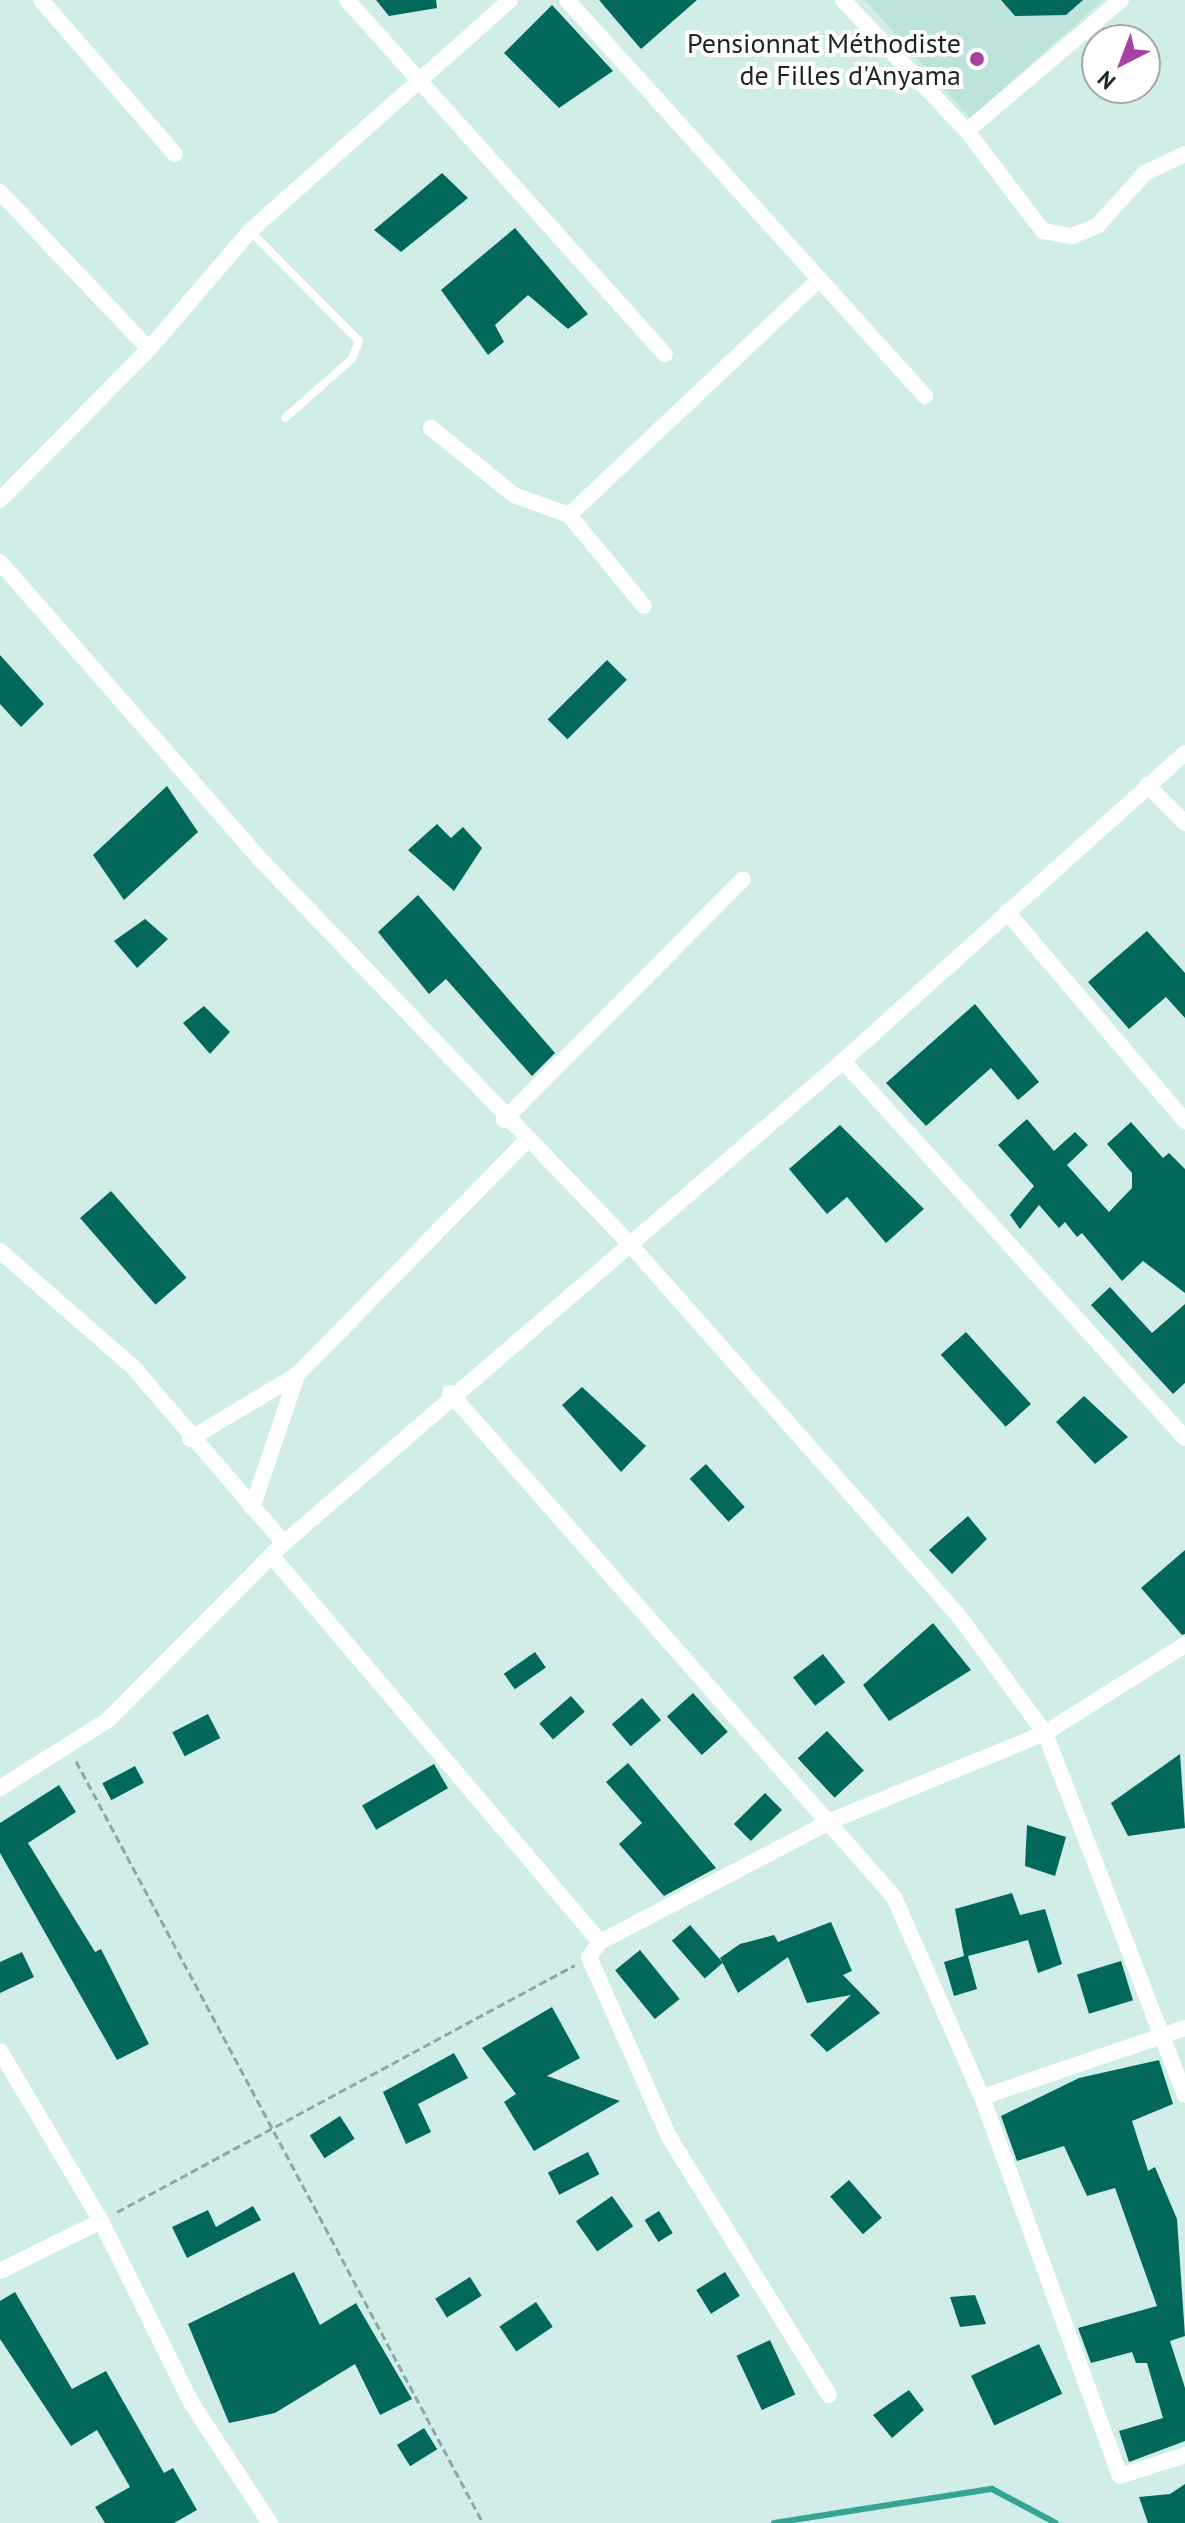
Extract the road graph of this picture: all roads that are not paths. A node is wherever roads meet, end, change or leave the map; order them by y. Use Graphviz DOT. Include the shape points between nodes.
graph roads {
  1 [pos="41,0"];
  2 [pos="347,0"];
  3 [pos="510,0"];
  4 [pos="567,0"];
  5 [pos="843,0"];
  6 [pos="1121,0"];
  7 [pos="415,77"];
  8 [pos="967,131"];
  9 [pos="175,154"];
  10 [pos="1185,154"];
  11 [pos="0,192"];
  12 [pos="250,231"];
  13 [pos="818,280"];
  14 [pos="149,349"];
  15 [pos="665,354"];
  16 [pos="925,396"];
  17 [pos="285,418"];
  18 [pos="431,428"];
  19 [pos="0,500"];
  20 [pos="569,515"];
  21 [pos="0,562"];
  22 [pos="644,606"];
  23 [pos="1185,753"];
  24 [pos="1147,785"];
  25 [pos="1185,823"];
  26 [pos="743,879"];
  27 [pos="1007,912"];
  28 [pos="843,1061"];
  29 [pos="504,1120"];
  30 [pos="1185,1121"];
  31 [pos="526,1141"];
  32 [pos="627,1241"];
  33 [pos="0,1251"];
  34 [pos="297,1375"];
  35 [pos="450,1393"];
  36 [pos="1185,1438"];
  37 [pos="190,1439"];
  38 [pos="252,1508"];
  39 [pos="284,1543"];
  40 [pos="271,1555"];
  41 [pos="1185,1645"];
  42 [pos="1045,1733"];
  43 [pos="0,1788"];
  44 [pos="833,1820"];
  45 [pos="600,1942"];
  46 [pos="1185,2028"];
  47 [pos="1162,2036"];
  48 [pos="0,2051"];
  49 [pos="1185,2095"];
  50 [pos="982,2097"];
  51 [pos="101,2221"];
  52 [pos="0,2271"];
  53 [pos="829,2395"];
  54 [pos="1185,2455"];
  55 [pos="270,2523"];
  1 -- 9 [label="street"];
  2 -- 7 [label="street"];
  3 -- 7 [label="street"];
  4 -- 13 [label="street" via="693,132"];
  5 -- 8 [label="street"];
  6 -- 8 [label="street"];
  7 -- 12 [label="street"];
  7 -- 15 [label="street"];
  8 -- 10 [label="street" via="1043,231 1072,236 1097,226 1145,173"];
  11 -- 14 [label="street"];
  12 -- 14 [label="street"];
  12 -- 17 [label="lane" via="359,341 360,351"];
  13 -- 16 [label="street"];
  13 -- 20 [label="street"];
  14 -- 19 [label="street"];
  18 -- 20 [label="street" via="514,495"];
  20 -- 22 [label="street"];
  21 -- 29 [label="street" via="258,857"];
  23 -- 24 [label="street"];
  24 -- 25 [label="street"];
  24 -- 27 [label="street"];
  26 -- 29 [label="street"];
  27 -- 28 [label="street"];
  27 -- 30 [label="street"];
  28 -- 32 [label="street"];
  28 -- 36 [label="street"];
  29 -- 31 [label="street"];
  31 -- 32 [label="street"];
  31 -- 34 [label="street"];
  32 -- 35 [label="street"];
  32 -- 42 [label="street" via="958,1615"];
  33 -- 37 [label="street" via="133,1367"];
  34 -- 37 [label="street"];
  34 -- 38 [label="street"];
  35 -- 39 [label="street"];
  35 -- 44 [label="street"];
  37 -- 38 [label="street"];
  38 -- 39 [label="street"];
  39 -- 40 [label="street"];
  40 -- 43 [label="street" via="108,1720"];
  40 -- 45 [label="street"];
  41 -- 42 [label="street"];
  42 -- 44 [label="street"];
  42 -- 47 [label="street"];
  44 -- 45 [label="street"];
  44 -- 50 [label="street" via="894,1897"];
  45 -- 53 [label="street" via="589,1957 670,2139"];
  46 -- 47 [label="street"];
  47 -- 49 [label="street"];
  47 -- 50 [label="street"];
  48 -- 51 [label="street"];
  50 -- 54 [label="street" via="1120,2476"];
  51 -- 52 [label="street"];
  51 -- 55 [label="street" via="192,2404"];
}
